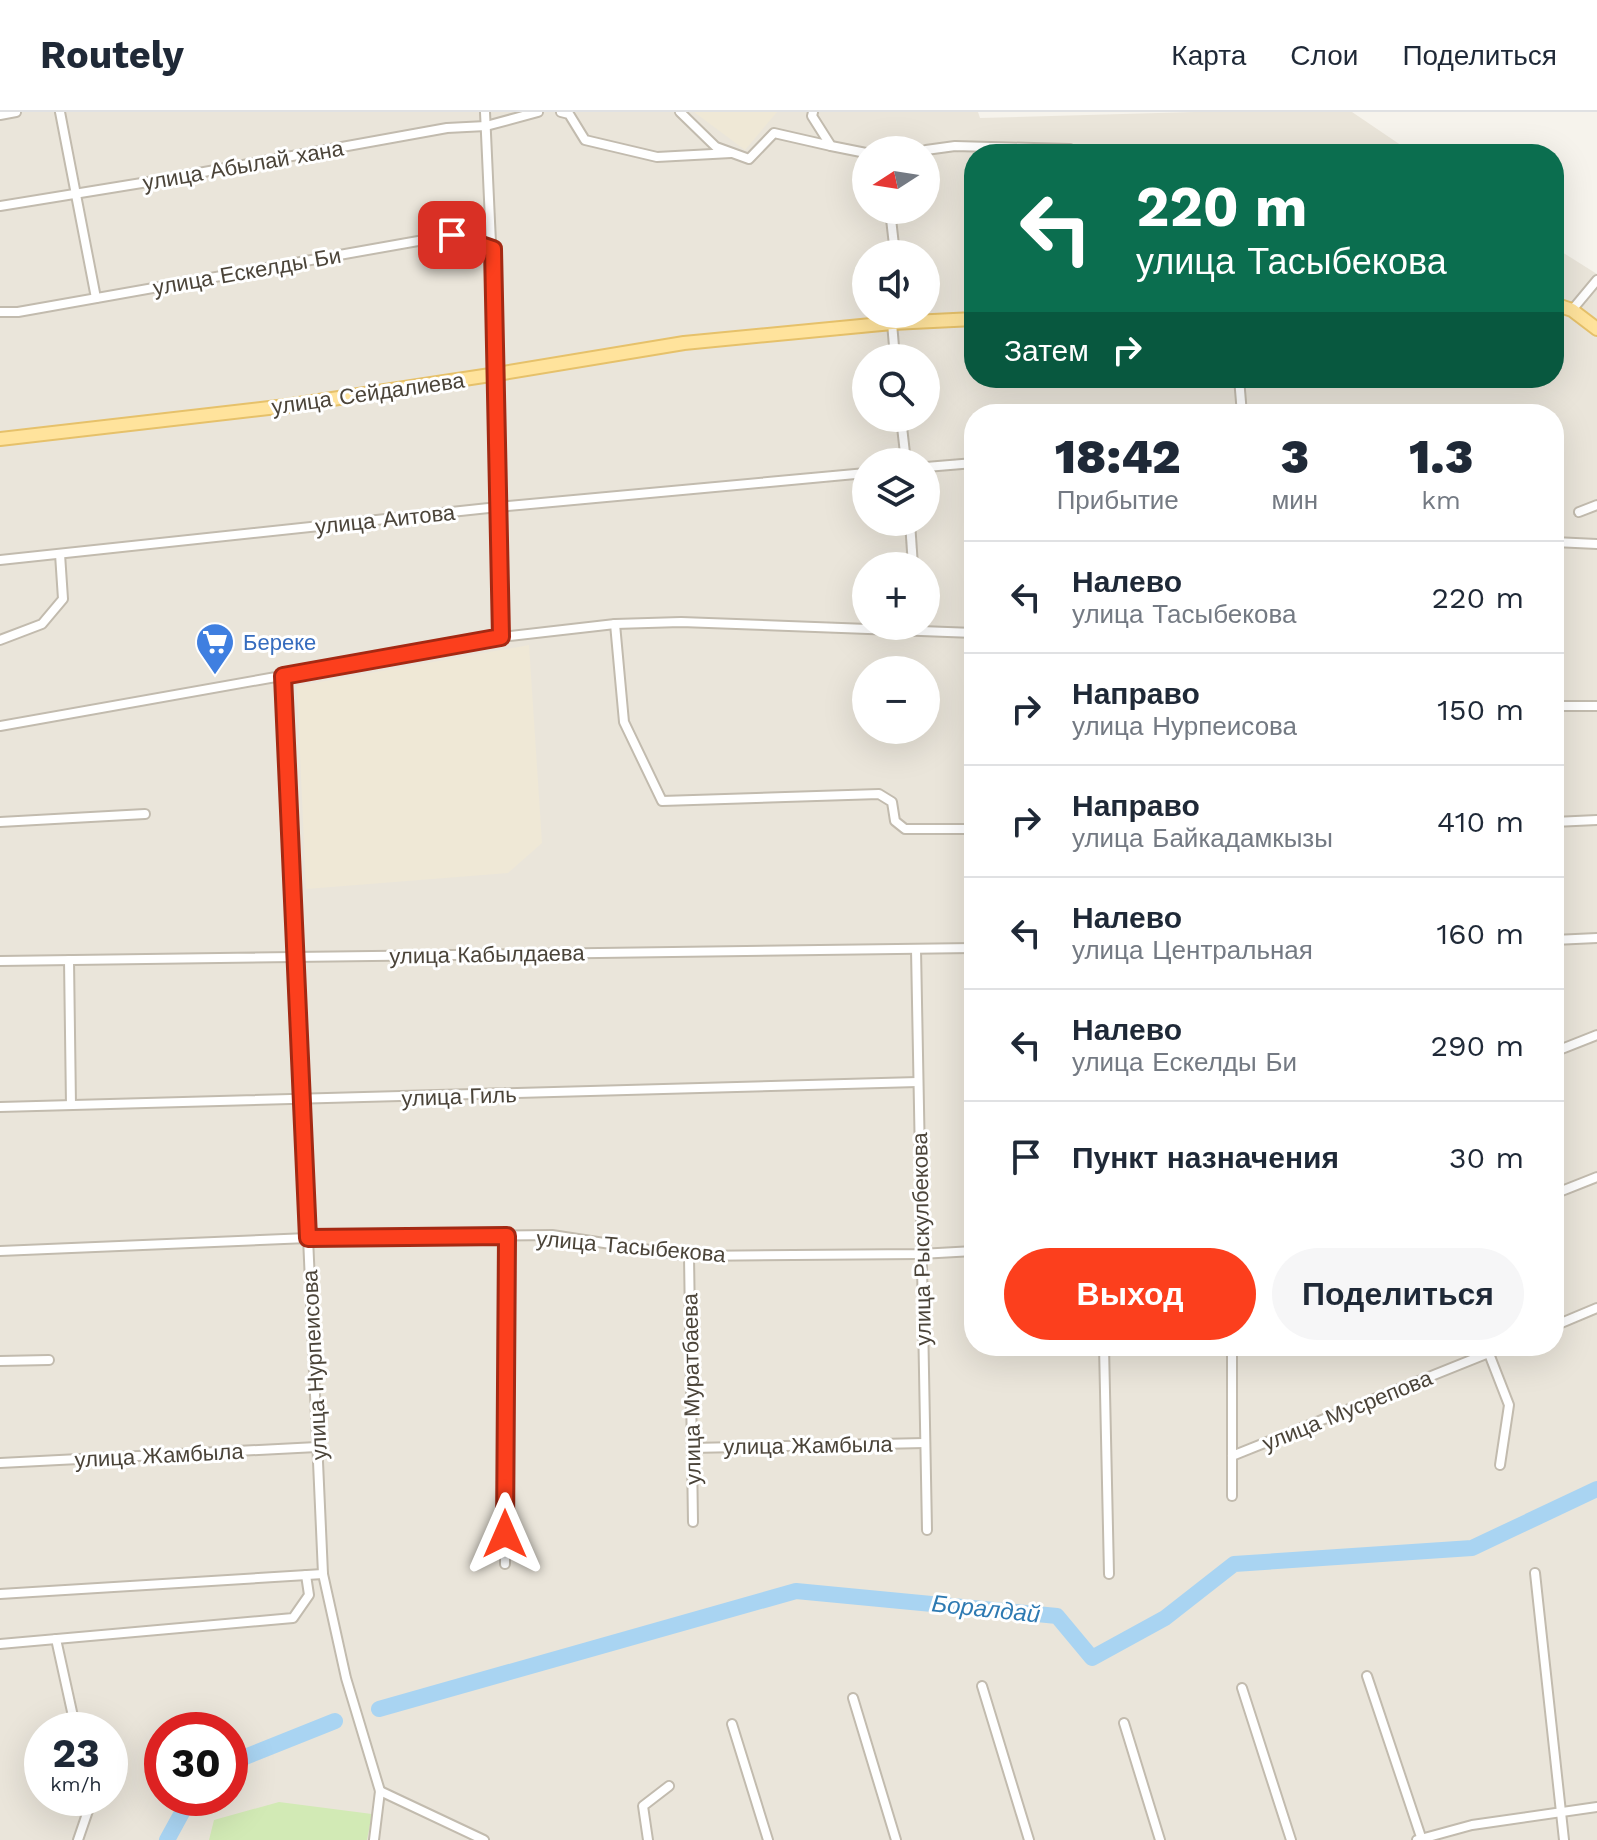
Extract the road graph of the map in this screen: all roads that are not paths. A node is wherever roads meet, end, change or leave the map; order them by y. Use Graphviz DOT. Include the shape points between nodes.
graph roads {
  1 [pos="16,112"];
  2 [pos="60,112"];
  3 [pos="485,112"];
  4 [pos="538,112"];
  5 [pos="561,112"];
  6 [pos="680,112"];
  7 [pos="813,112"];
  8 [pos="0,115"];
  9 [pos="486,126"];
  10 [pos="831,146"];
  11 [pos="964,146"];
  12 [pos="940,148"];
  13 [pos="852,150"];
  14 [pos="731,153"];
  15 [pos="74,192"];
  16 [pos="0,206"];
  17 [pos="493,249"];
  18 [pos="1597,280"];
  19 [pos="96,298"];
  20 [pos="1564,307"];
  21 [pos="1572,310"];
  22 [pos="0,312"];
  23 [pos="940,319"];
  24 [pos="964,319"];
  25 [pos="852,325"];
  26 [pos="1597,329"];
  27 [pos="497,374"];
  28 [pos="0,439"];
  29 [pos="964,464"];
  30 [pos="940,466"];
  31 [pos="852,474"];
  32 [pos="1597,505"];
  33 [pos="498,507"];
  34 [pos="1579,512"];
  35 [pos="1564,542"];
  36 [pos="1597,544"];
  37 [pos="60,554"];
  38 [pos="0,560"];
  39 [pos="615,624"];
  40 [pos="852,627"];
  41 [pos="940,631"];
  42 [pos="964,632"];
  43 [pos="501,637"];
  44 [pos="0,640"];
  45 [pos="283,676"];
  46 [pos="1564,706"];
  47 [pos="1597,706"];
  48 [pos="0,726"];
  49 [pos="145,814"];
  50 [pos="1597,820"];
  51 [pos="0,822"];
  52 [pos="1564,822"];
  53 [pos="964,829"];
  54 [pos="1597,938"];
  55 [pos="1564,940"];
  56 [pos="964,948"];
  57 [pos="916,949"];
  58 [pos="296,956"];
  59 [pos="69,960"];
  60 [pos="0,961"];
  61 [pos="1597,1035"];
  62 [pos="1564,1048"];
  63 [pos="918,1082"];
  64 [pos="302,1101"];
  65 [pos="71,1105"];
  66 [pos="0,1107"];
  67 [pos="1597,1177"];
  68 [pos="1564,1190"];
  69 [pos="507,1236"];
  70 [pos="308,1238"];
  71 [pos="0,1251"];
  72 [pos="964,1252"];
  73 [pos="920,1254"];
  74 [pos="689,1256"];
  75 [pos="1597,1308"];
  76 [pos="1564,1322"];
  77 [pos="1104,1356"];
  78 [pos="1232,1356"];
  79 [pos="1474,1356"];
  80 [pos="1490,1356"];
  81 [pos="49,1360"];
  82 [pos="0,1361"];
  83 [pos="925,1443"];
  84 [pos="317,1447"];
  85 [pos="691,1448"];
  86 [pos="1232,1456"];
  87 [pos="0,1463"];
  88 [pos="1500,1465"];
  89 [pos="1232,1496"];
  90 [pos="693,1522"];
  91 [pos="927,1530"];
  92 [pos="505,1564"];
  93 [pos="1535,1573"];
  94 [pos="323,1574"];
  95 [pos="1109,1574"];
  96 [pos="306,1575"];
  97 [pos="0,1594"];
  98 [pos="56,1639"];
  99 [pos="0,1644"];
  100 [pos="1367,1676"];
  101 [pos="982,1686"];
  102 [pos="1242,1688"];
  103 [pos="853,1698"];
  104 [pos="72,1712"];
  105 [pos="1124,1723"];
  106 [pos="732,1724"];
  107 [pos="669,1786"];
  108 [pos="380,1791"];
  109 [pos="1597,1807"];
  110 [pos="1561,1811"];
  111 [pos="86,1816"];
  112 [pos="78,1840"];
  113 [pos="374,1840"];
  114 [pos="484,1840"];
  115 [pos="648,1840"];
  116 [pos="768,1840"];
  117 [pos="896,1840"];
  118 [pos="1029,1840"];
  119 [pos="1160,1840"];
  120 [pos="1291,1840"];
  121 [pos="1420,1840"];
  122 [pos="1564,1840"];
  1 -- 8 [label="street"];
  2 -- 15 [label="street"];
  3 -- 9 [label="street"];
  4 -- 9 [label="street, улица Абылай хана"];
  5 -- 14 [label="street" via="569,114 585,140 657,157"];
  6 -- 14 [label="street" via="716,147"];
  7 -- 10 [label="street"];
  9 -- 15 [label="street, улица Абылай хана" via="447,128"];
  9 -- 17 [label="street"];
  10 -- 13 [label="street"];
  10 -- 14 [label="street" via="774,133 749,159"];
  11 -- 12 [label="street"];
  15 -- 16 [label="street, улица Абылай хана"];
  15 -- 19 [label="street"];
  17 -- 19 [label="street, улица Ескелды Би" via="452,235"];
  17 -- 27 [label="street"];
  18 -- 21 [label="street"];
  19 -- 22 [label="street, улица Ескелды Би"];
  20 -- 21 [label="main road"];
  21 -- 26 [label="main road"];
  23 -- 24 [label="main road, улица Сейдалиева"];
  25 -- 27 [label="main road, улица Сейдалиева" via="684,343"];
  27 -- 28 [label="main road, улица Сейдалиева" via="286,406"];
  27 -- 33 [label="street"];
  29 -- 30 [label="street"];
  31 -- 33 [label="street, улица Аитова"];
  32 -- 34 [label="street"];
  33 -- 37 [label="street, улица Аитова"];
  33 -- 43 [label="street"];
  35 -- 36 [label="street"];
  37 -- 38 [label="street, улица Аитова"];
  37 -- 44 [label="street" via="63,599 42,624"];
  39 -- 40 [label="street"];
  39 -- 43 [label="street"];
  39 -- 53 [label="street" via="624,722 662,801 879,794 892,802 895,821 905,829"];
  41 -- 42 [label="street"];
  43 -- 45 [label="street"];
  45 -- 48 [label="street"];
  45 -- 58 [label="street, улица Нурпеисова"];
  46 -- 47 [label="street"];
  49 -- 51 [label="street"];
  50 -- 52 [label="street"];
  54 -- 55 [label="street"];
  56 -- 57 [label="street, улица Кабылдаева"];
  57 -- 58 [label="street, улица Кабылдаева"];
  57 -- 63 [label="street, улица Рыскулбекова"];
  58 -- 59 [label="street, улица Кабылдаева"];
  58 -- 64 [label="street, улица Нурпеисова"];
  59 -- 60 [label="street, улица Кабылдаева"];
  59 -- 65 [label="street"];
  61 -- 62 [label="street"];
  63 -- 64 [label="street, улица Гиль"];
  63 -- 73 [label="street, улица Рыскулбекова"];
  64 -- 65 [label="street, улица Гиль"];
  64 -- 70 [label="street, улица Нурпеисова"];
  65 -- 66 [label="street, улица Гиль"];
  67 -- 68 [label="street"];
  69 -- 70 [label="street, улица Тасыбекова"];
  69 -- 74 [label="street, улица Тасыбекова" via="552,1235"];
  69 -- 92 [label="street"];
  70 -- 71 [label="street, улица Тасыбекова"];
  70 -- 84 [label="street, улица Нурпеисова"];
  72 -- 73 [label="street, улица Тасыбекова"];
  73 -- 74 [label="street, улица Тасыбекова"];
  73 -- 83 [label="street, улица Рыскулбекова"];
  74 -- 85 [label="street, улица Муратбаева"];
  75 -- 76 [label="street"];
  77 -- 95 [label="street"];
  78 -- 86 [label="street"];
  79 -- 86 [label="street, улица Мусрепова"];
  80 -- 88 [label="street" via="1509,1405"];
  81 -- 82 [label="street"];
  83 -- 85 [label="street, улица Жамбыла"];
  83 -- 91 [label="street, улица Рыскулбекова"];
  84 -- 87 [label="street, улица Жамбыла"];
  84 -- 94 [label="street, улица Нурпеисова"];
  85 -- 90 [label="street, улица Муратбаева"];
  86 -- 89 [label="street"];
  93 -- 110 [label="street"];
  94 -- 96 [label="street"];
  94 -- 108 [label="street, улица Нурпеисова" via="346,1678"];
  96 -- 97 [label="street"];
  96 -- 98 [label="street" via="309,1595 293,1618"];
  98 -- 99 [label="street"];
  98 -- 104 [label="street"];
  100 -- 121 [label="street"];
  101 -- 118 [label="street"];
  102 -- 120 [label="street"];
  103 -- 117 [label="street"];
  105 -- 119 [label="street"];
  106 -- 116 [label="street"];
  107 -- 115 [label="street" via="643,1806"];
  108 -- 113 [label="street"];
  108 -- 114 [label="street"];
  109 -- 110 [label="street"];
  110 -- 121 [label="street" via="1472,1825"];
  110 -- 122 [label="street"];
  111 -- 112 [label="street"];
}
